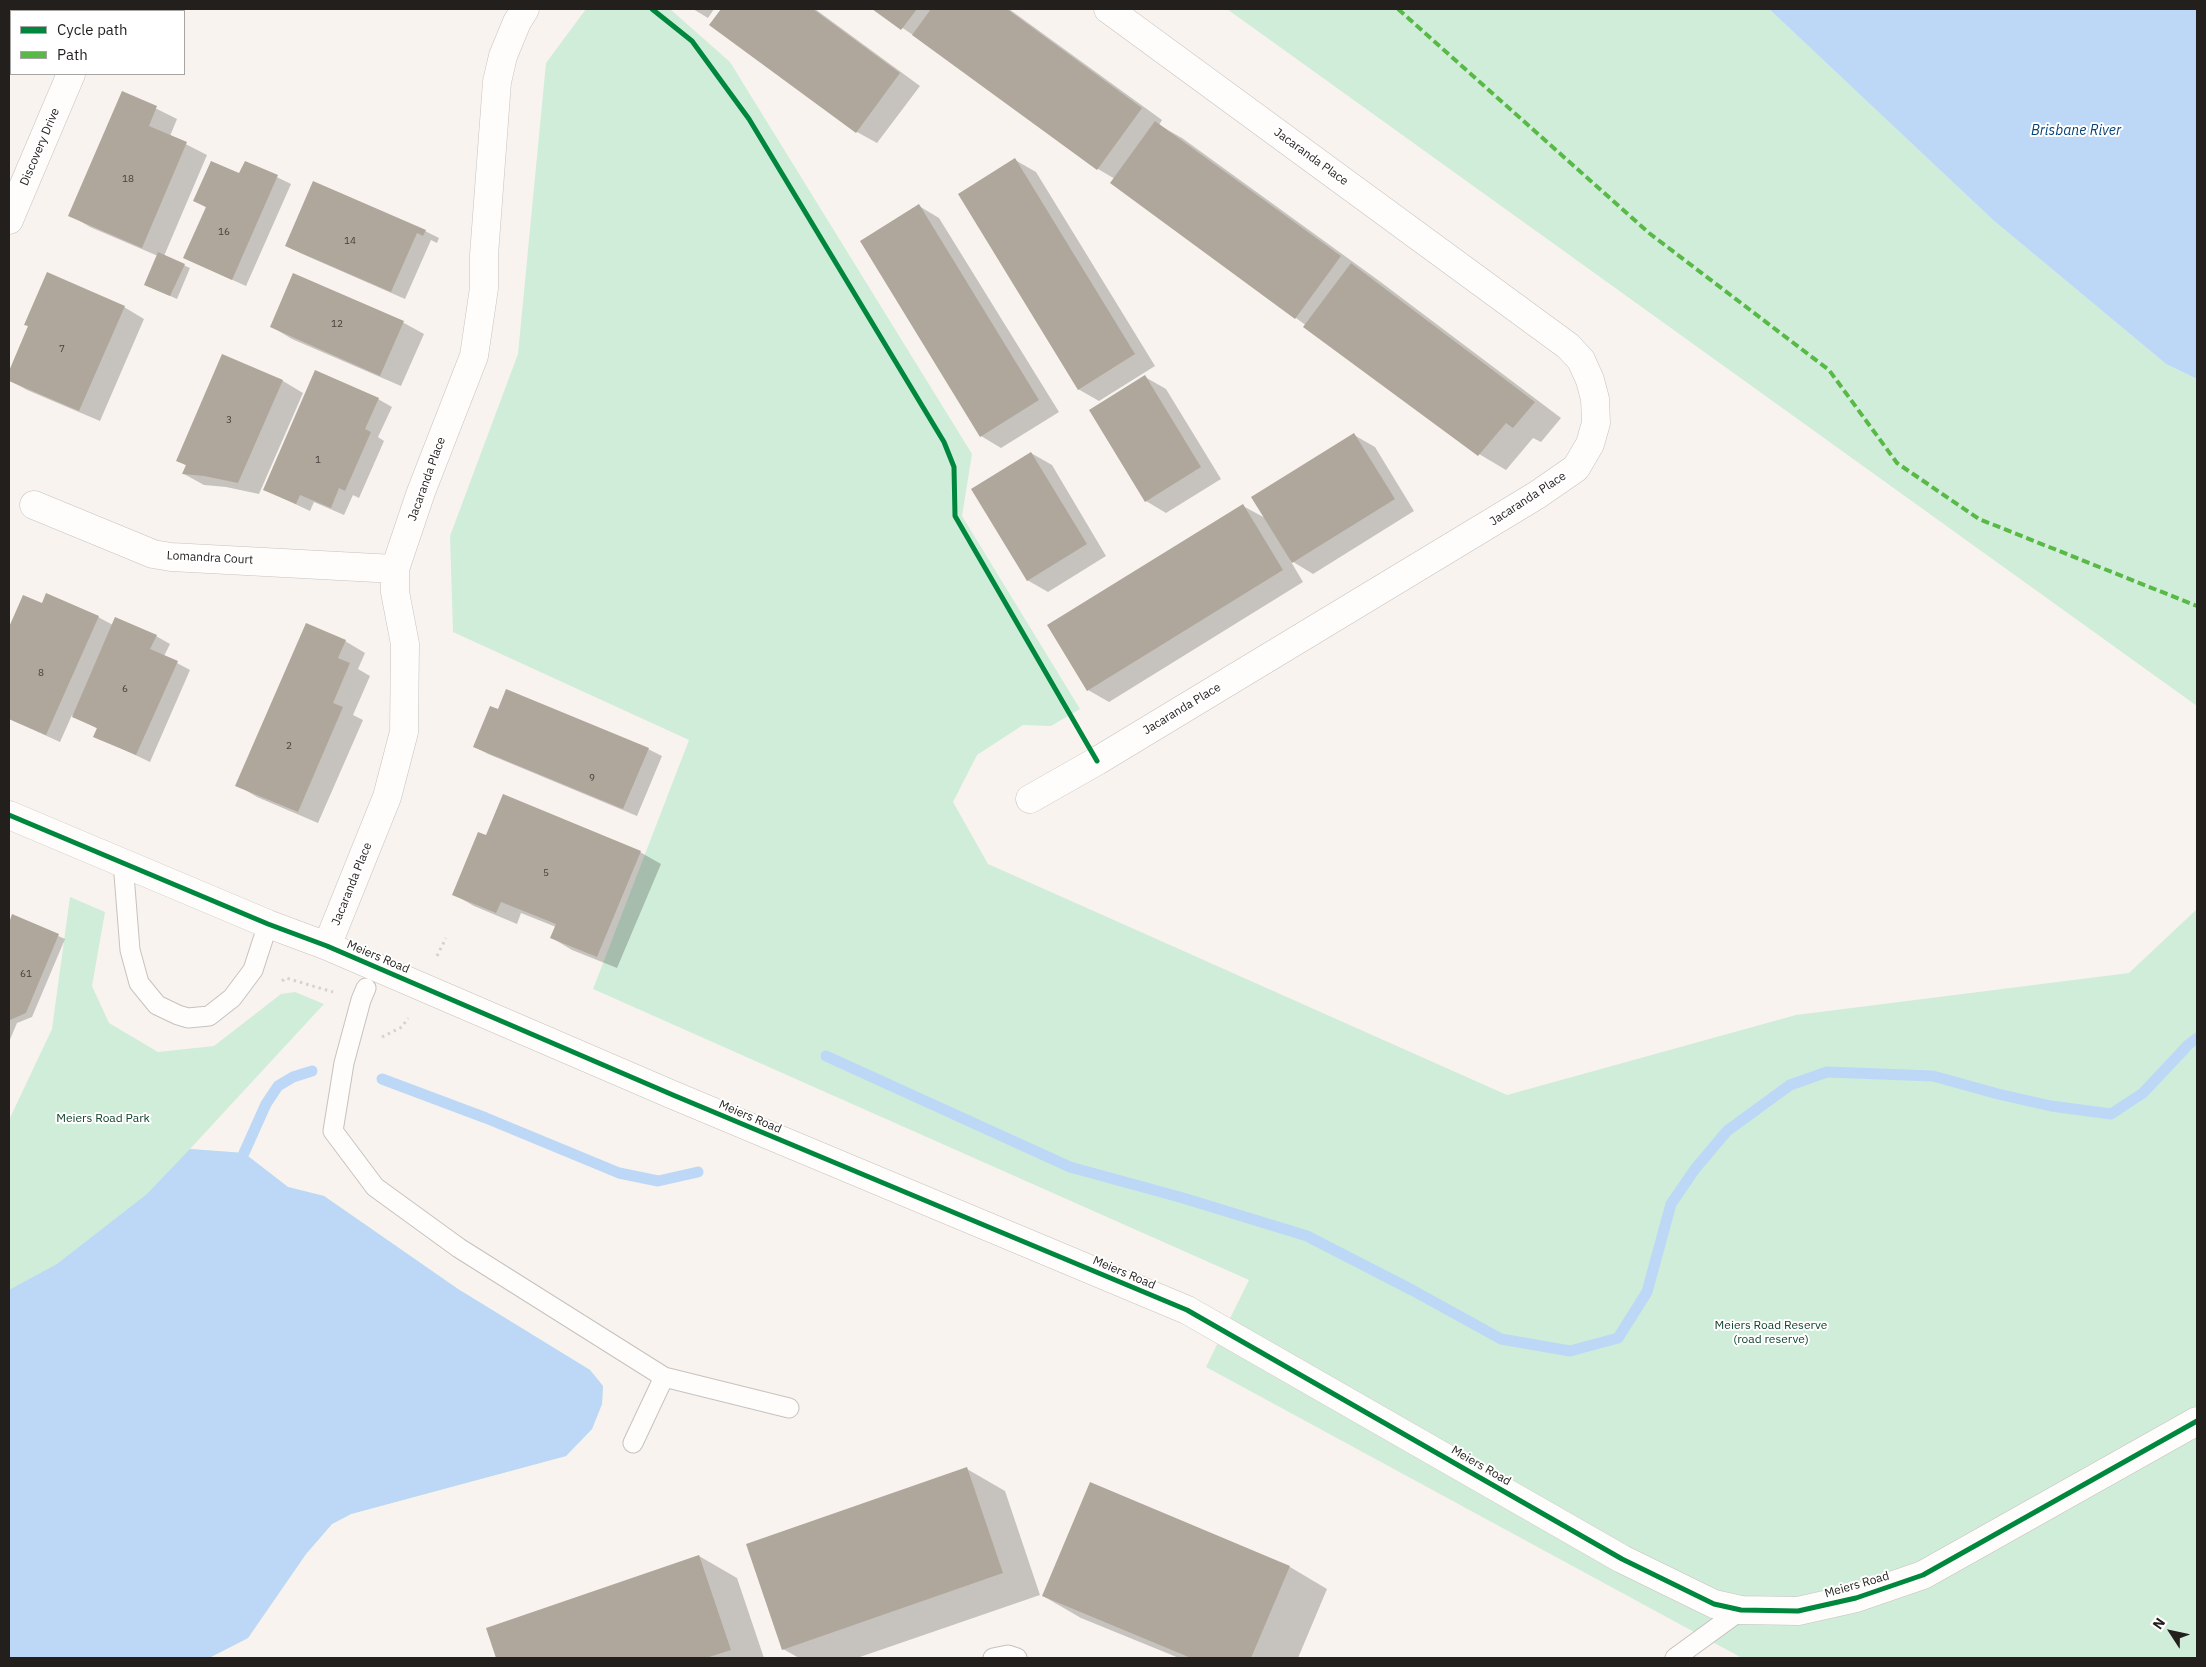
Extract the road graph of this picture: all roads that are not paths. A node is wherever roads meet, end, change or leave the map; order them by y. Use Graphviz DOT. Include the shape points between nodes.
graph roads {
  1 [pos="525,9"];
  2 [pos="1108,9"];
  3 [pos="71,75"];
  4 [pos="9,220"];
  5 [pos="34,505"];
  6 [pos="395,570"];
  7 [pos="1030,799"];
  8 [pos="9,815"];
  9 [pos="123,862"];
  10 [pos="268,924"];
  11 [pos="327,946"];
  12 [pos="364,994"];
  13 [pos="664,1377"];
  14 [pos="789,1408"];
  15 [pos="2197,1421"];
  16 [pos="633,1443"];
  17 [pos="1741,1610"];
  18 [pos="993,1658"];
  19 [pos="1016,1658"];
  20 [pos="1675,1658"];
  1 -- 6 [label="street, Jacaranda Place" via="503,56 498,82 484,288 474,356 421,492"];
  2 -- 7 [label="street, Jacaranda Place" via="1568,346 1581,360 1590,380 1596,423 1590,444 1576,468 1537,495"];
  3 -- 4 [label="street, Discovery Drive"];
  5 -- 6 [label="street, Lomandra Court" via="153,554"];
  6 -- 11 [label="street, Jacaranda Place" via="395,592 405,644 404,732 387,797"];
  8 -- 9 [label="street, Meiers Road"];
  9 -- 10 [label="street, Meiers Road"];
  9 -- 10 [label="lane" via="130,950 139,983 157,1005 178,1015 188,1018 209,1016 232,998 253,970"];
  10 -- 11 [label="street, Meiers Road"];
  11 -- 17 [label="street, Meiers Road" via="1187,1310 1622,1559 1714,1604"];
  12 -- 13 [label="lane" via="344,1063 332,1131 375,1187 459,1248"];
  13 -- 14 [label="lane"];
  13 -- 16 [label="lane"];
  15 -- 17 [label="street, Meiers Road" via="1923,1575 1856,1598 1798,1611"];
  17 -- 20 [label="lane"];
  18 -- 19 [label="lane" via="1008,1655"];
}
